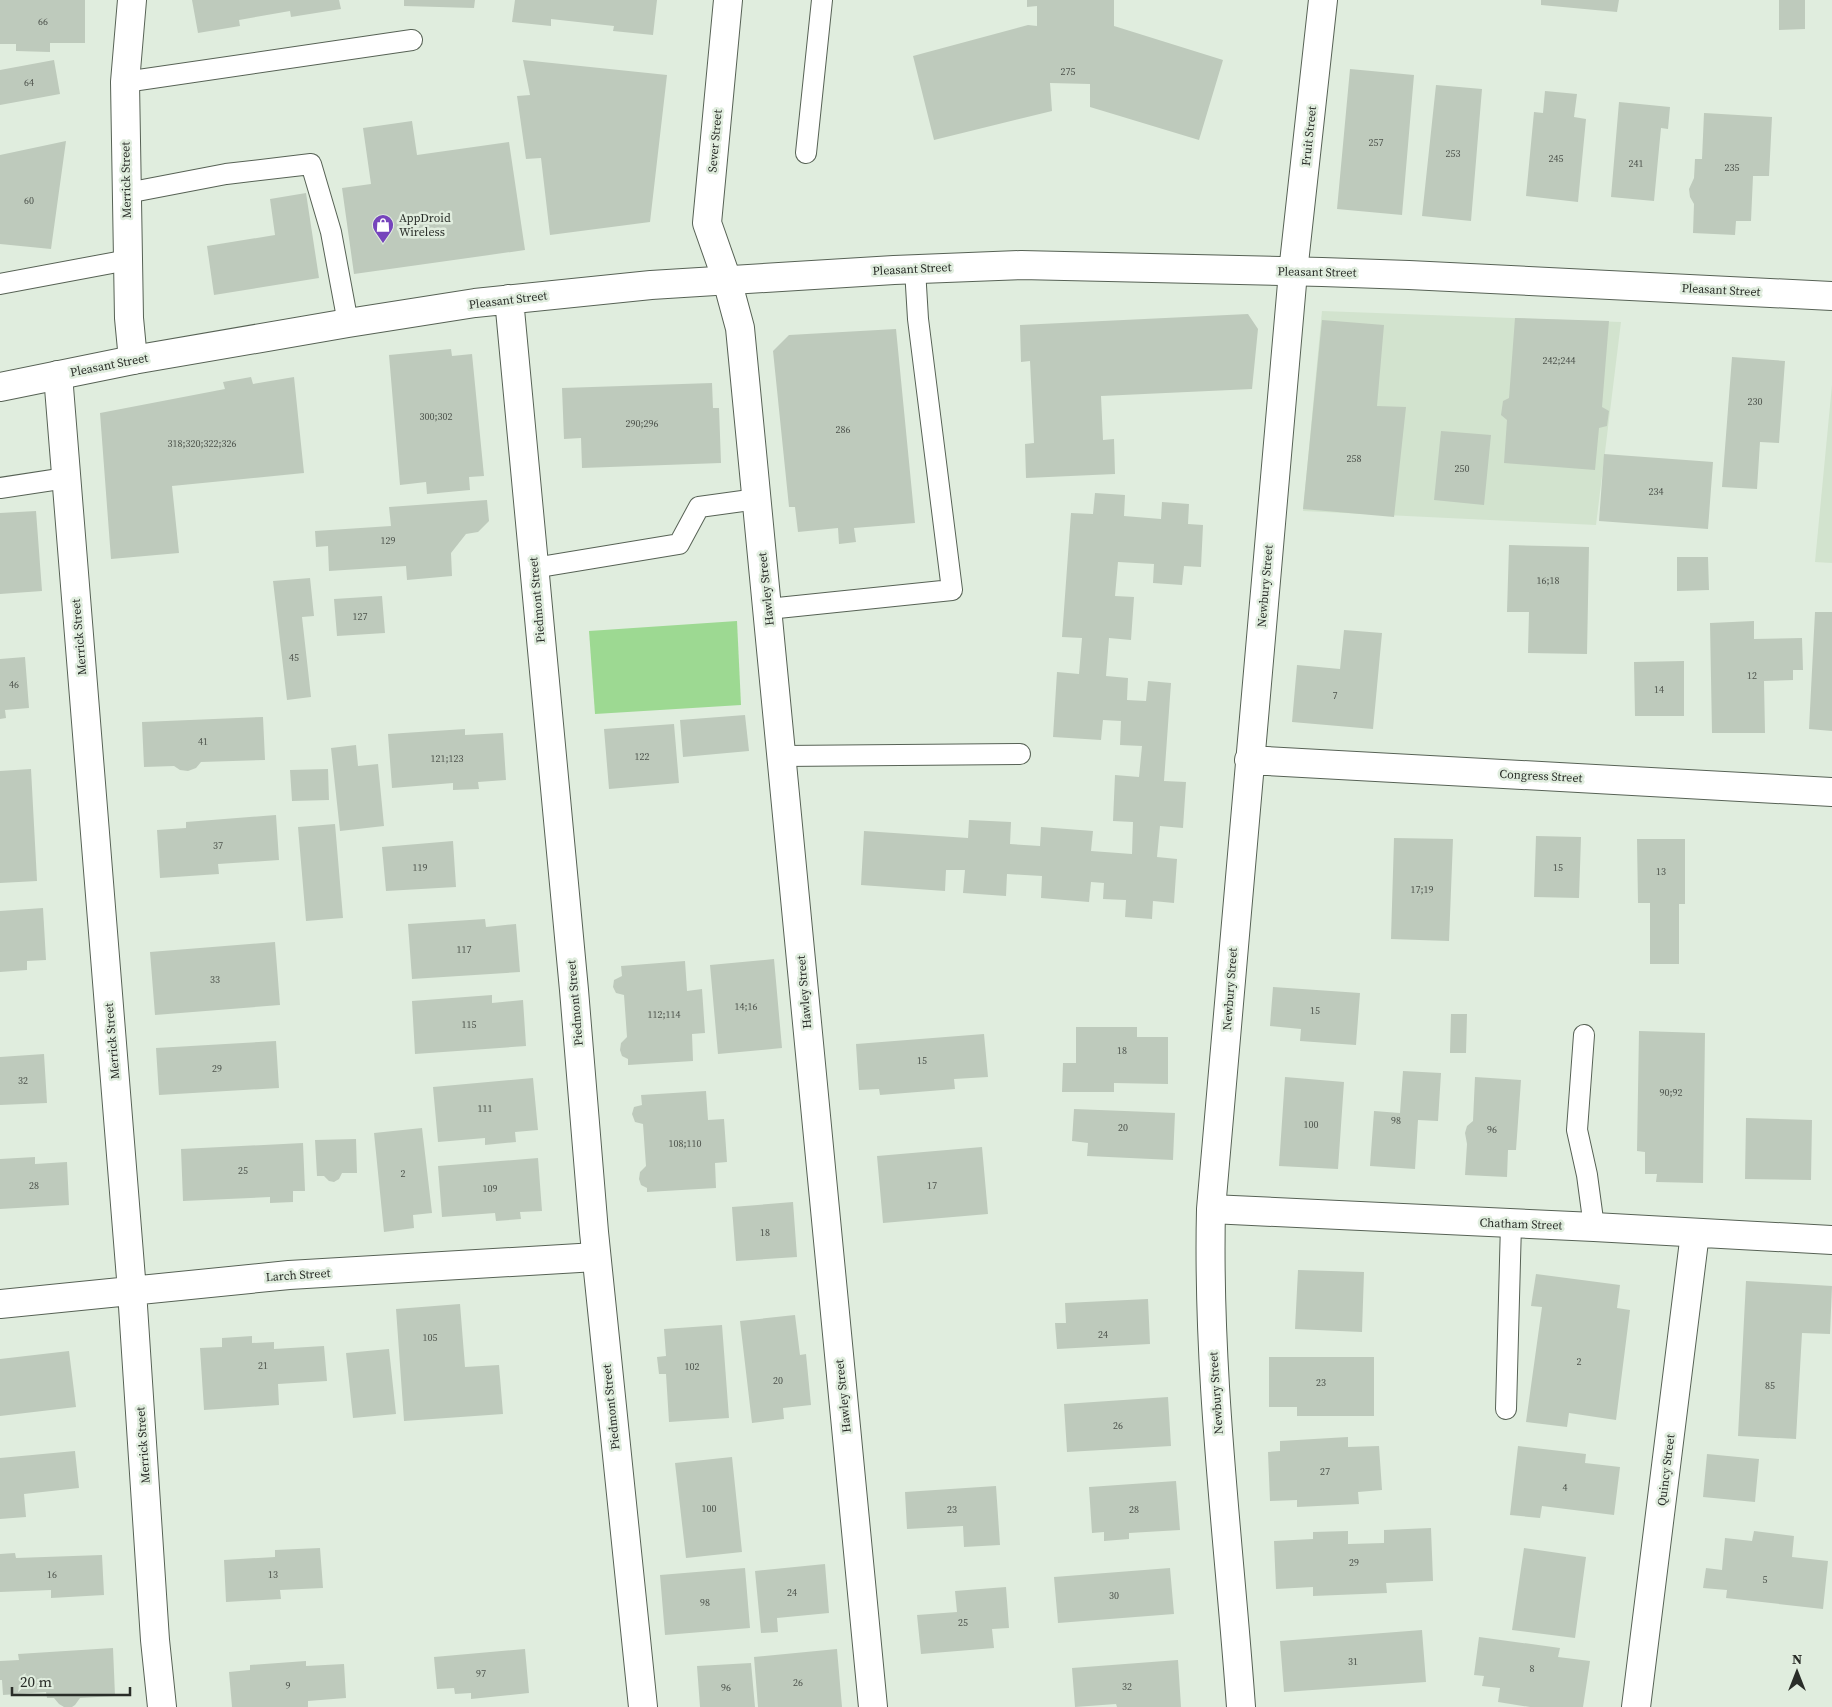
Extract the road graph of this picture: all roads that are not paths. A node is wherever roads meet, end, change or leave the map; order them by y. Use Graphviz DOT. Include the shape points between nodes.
graph roads {
  1 [pos="132,0"];
  2 [pos="728,0"];
  3 [pos="822,0"];
  4 [pos="1323,0"];
  5 [pos="412,40"];
  6 [pos="125,82"];
  7 [pos="806,153"];
  8 [pos="127,193"];
  9 [pos="128,260"];
  10 [pos="915,269"];
  11 [pos="1294,272"];
  12 [pos="727,280"];
  13 [pos="0,284"];
  14 [pos="1832,296"];
  15 [pos="509,299"];
  16 [pos="348,323"];
  17 [pos="133,360"];
  18 [pos="58,375"];
  19 [pos="0,387"];
  20 [pos="66,478"];
  21 [pos="0,488"];
  22 [pos="757,499"];
  23 [pos="534,568"];
  24 [pos="768,609"];
  25 [pos="1020,754"];
  26 [pos="782,756"];
  27 [pos="1249,760"];
  28 [pos="1832,792"];
  29 [pos="1584,1035"];
  30 [pos="1211,1209"];
  31 [pos="1511,1224"];
  32 [pos="1594,1227"];
  33 [pos="1695,1233"];
  34 [pos="1832,1240"];
  35 [pos="596,1257"];
  36 [pos="132,1291"];
  37 [pos="0,1304"];
  38 [pos="1506,1409"];
  39 [pos="162,1707"];
  40 [pos="643,1707"];
  41 [pos="873,1707"];
  42 [pos="1241,1707"];
  43 [pos="1636,1707"];
  1 -- 6 [label="street, Merrick Street"];
  2 -- 12 [label="street, Sever Street" via="707,223"];
  3 -- 7 [label="lane"];
  4 -- 11 [label="street, Fruit Street"];
  5 -- 6 [label="lane"];
  6 -- 8 [label="street, Merrick Street"];
  8 -- 9 [label="street, Merrick Street"];
  8 -- 16 [label="lane" via="226,174 310,164 331,232"];
  9 -- 13 [label="lane"];
  9 -- 17 [label="street, Merrick Street"];
  10 -- 11 [label="street, Pleasant Street" via="1021,265"];
  10 -- 12 [label="street, Pleasant Street"];
  10 -- 24 [label="lane" via="918,319 952,590"];
  11 -- 14 [label="street, Pleasant Street"];
  11 -- 27 [label="street, Newbury Street"];
  12 -- 15 [label="street, Pleasant Street"];
  12 -- 22 [label="street, Hawley Street" via="740,328"];
  15 -- 16 [label="street, Pleasant Street"];
  15 -- 23 [label="street, Piedmont Street"];
  16 -- 17 [label="street, Pleasant Street"];
  17 -- 18 [label="street, Pleasant Street"];
  18 -- 19 [label="street, Pleasant Street"];
  18 -- 20 [label="street, Merrick Street"];
  20 -- 21 [label="lane"];
  20 -- 36 [label="street, Merrick Street"];
  22 -- 23 [label="lane" via="699,507 679,544"];
  22 -- 24 [label="street, Hawley Street"];
  23 -- 35 [label="street, Piedmont Street"];
  24 -- 26 [label="street, Hawley Street"];
  25 -- 26 [label="lane"];
  26 -- 41 [label="street, Hawley Street"];
  27 -- 28 [label="street, Congress Street"];
  27 -- 30 [label="street, Newbury Street"];
  29 -- 32 [label="lane" via="1577,1130"];
  30 -- 31 [label="street, Chatham Street"];
  30 -- 42 [label="street, Newbury Street" via="1214,1372"];
  31 -- 32 [label="street, Chatham Street"];
  31 -- 38 [label="lane"];
  32 -- 33 [label="street, Chatham Street"];
  33 -- 34 [label="street, Chatham Street"];
  33 -- 43 [label="street, Quincy Street"];
  35 -- 36 [label="street, Larch Street" via="289,1275"];
  35 -- 40 [label="street, Piedmont Street"];
  36 -- 37 [label="street, Larch Street"];
  36 -- 39 [label="street, Merrick Street"];
}
